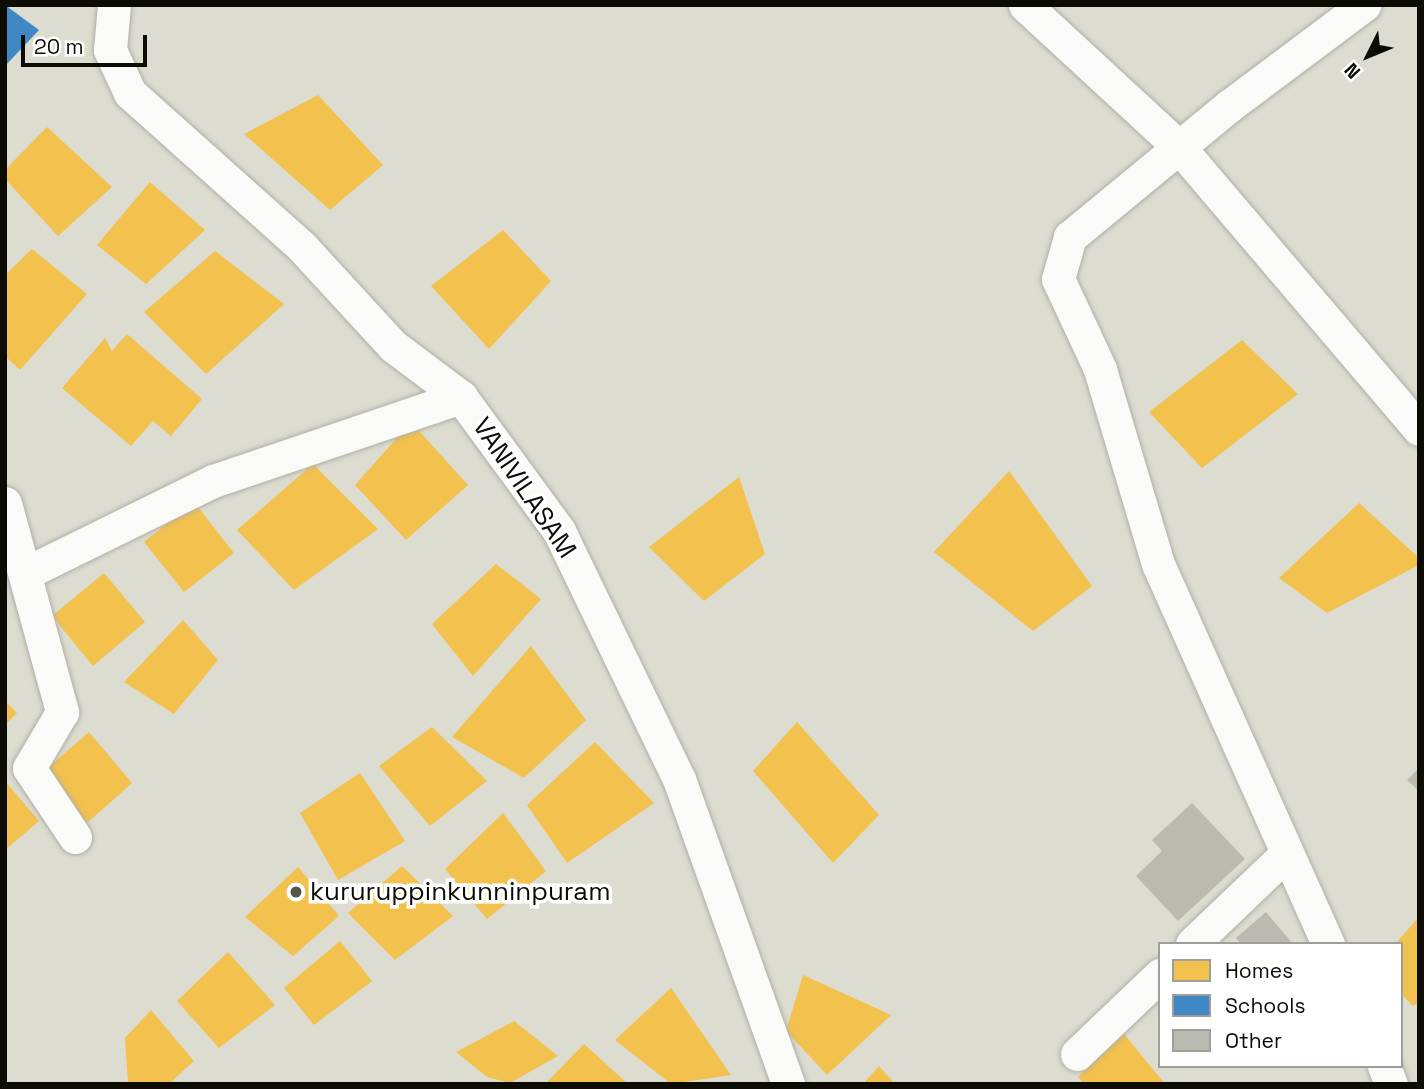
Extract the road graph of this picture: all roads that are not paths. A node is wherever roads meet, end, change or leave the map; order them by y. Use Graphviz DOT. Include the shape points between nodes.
graph roads {
  1 [pos="114,5"];
  2 [pos="1025,5"];
  3 [pos="1364,5"];
  4 [pos="1179,147"];
  5 [pos="461,397"];
  6 [pos="1419,429"];
  7 [pos="7,510"];
  8 [pos="27,572"];
  9 [pos="75,837"];
  10 [pos="1285,855"];
  11 [pos="1194,942"];
  12 [pos="1327,942"];
  13 [pos="1158,977"];
  14 [pos="1077,1054"];
  15 [pos="788,1084"];
  1 -- 5 [label="street, VANIVILASAM" via="110,50 130,93 302,247 393,346"];
  2 -- 4 [label="street"];
  3 -- 4 [label="street"];
  4 -- 6 [label="street"];
  4 -- 10 [label="street" via="1070,237 1058,279 1100,369 1158,564"];
  5 -- 8 [label="street" via="212,481"];
  5 -- 15 [label="street, VANIVILASAM" via="559,531 639,686 695,822"];
  7 -- 8 [label="street"];
  8 -- 9 [label="street" via="62,712 30,768"];
  10 -- 11 [label="street"];
  10 -- 12 [label="street"];
  13 -- 14 [label="street"];
}
